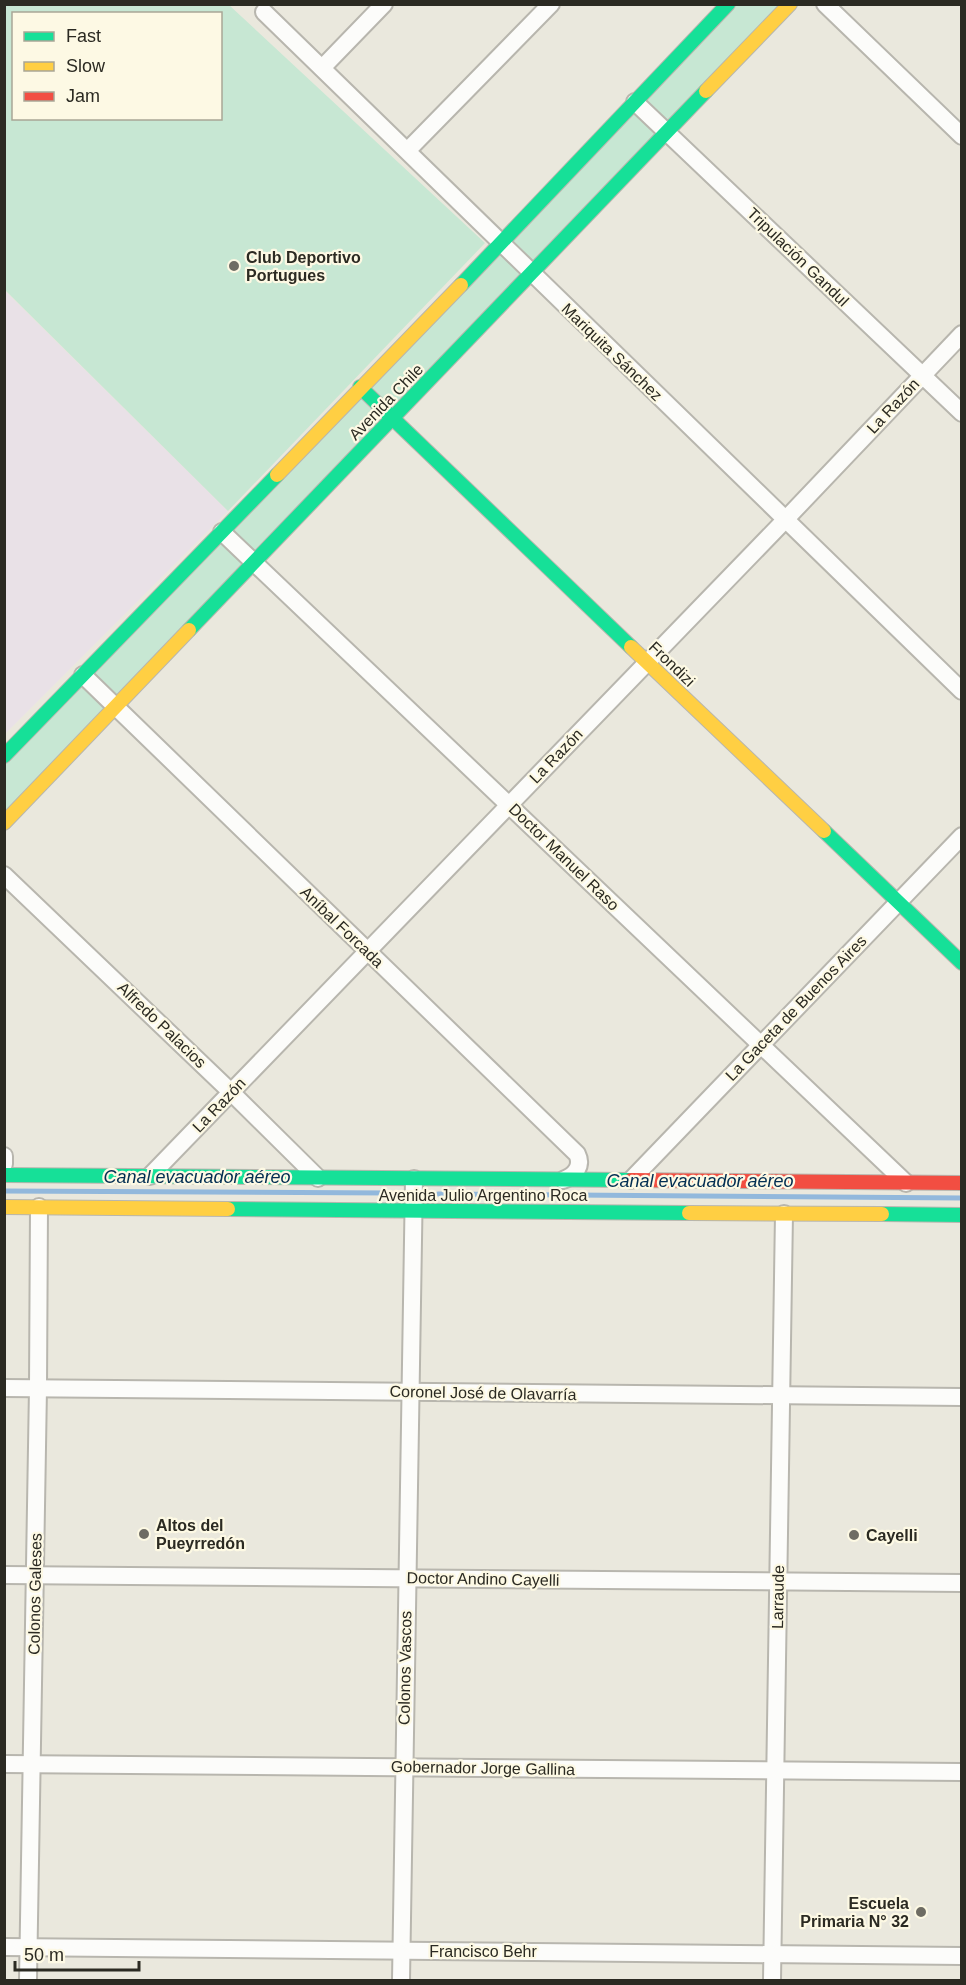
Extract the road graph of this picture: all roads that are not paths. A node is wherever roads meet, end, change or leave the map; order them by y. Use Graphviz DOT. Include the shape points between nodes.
graph roads {
  1 [pos="384,4"];
  2 [pos="551,4"];
  3 [pos="728,4"];
  4 [pos="790,4"];
  5 [pos="825,4"];
  6 [pos="264,12"];
  7 [pos="322,68"];
  8 [pos="635,102"];
  9 [pos="667,133"];
  10 [pos="962,136"];
  11 [pos="408,150"];
  12 [pos="501,243"];
  13 [pos="533,274"];
  14 [pos="962,334"];
  15 [pos="922,375"];
  16 [pos="360,387"];
  17 [pos="962,413"];
  18 [pos="393,419"];
  19 [pos="785,520"];
  20 [pos="222,532"];
  21 [pos="254,563"];
  22 [pos="646,663"];
  23 [pos="82,675"];
  24 [pos="962,691"];
  25 [pos="116,707"];
  26 [pos="4,756"];
  27 [pos="509,805"];
  28 [pos="4,823"];
  29 [pos="962,836"];
  30 [pos="4,875"];
  31 [pos="898,902"];
  32 [pos="368,952"];
  33 [pos="962,963"];
  34 [pos="761,1044"];
  35 [pos="231,1092"];
  36 [pos="4,1156"];
  37 [pos="4,1164"];
  38 [pos="4,1175"];
  39 [pos="150,1176"];
  40 [pos="318,1178"];
  41 [pos="414,1179"];
  42 [pos="563,1180"];
  43 [pos="631,1180"];
  44 [pos="906,1183"];
  45 [pos="962,1183"];
  46 [pos="4,1207"];
  47 [pos="39,1208"];
  48 [pos="413,1211"];
  49 [pos="784,1214"];
  50 [pos="962,1215"];
  51 [pos="4,1388"];
  52 [pos="38,1388"];
  53 [pos="410,1392"];
  54 [pos="781,1396"];
  55 [pos="962,1397"];
  56 [pos="4,1575"];
  57 [pos="35,1575"];
  58 [pos="407,1578"];
  59 [pos="778,1582"];
  60 [pos="962,1583"];
  61 [pos="4,1764"];
  62 [pos="32,1764"];
  63 [pos="404,1767"];
  64 [pos="775,1771"];
  65 [pos="962,1772"];
  66 [pos="4,1947"];
  67 [pos="29,1947"];
  68 [pos="401,1951"];
  69 [pos="772,1954"];
  70 [pos="962,1956"];
  71 [pos="28,1980"];
  72 [pos="401,1980"];
  73 [pos="772,1980"];
  1 -- 7 [label="street"];
  2 -- 11 [label="street"];
  3 -- 8 [label="main road, Avenida Chile"];
  4 -- 9 [label="main road, Avenida Chile"];
  5 -- 10 [label="street"];
  6 -- 7 [label="street, Mariquita Sánchez"];
  7 -- 11 [label="street, Mariquita Sánchez"];
  8 -- 9 [label="street, Tripulación Gandul"];
  8 -- 12 [label="main road, Avenida Chile"];
  9 -- 13 [label="main road, Avenida Chile"];
  9 -- 15 [label="street, Tripulación Gandul"];
  11 -- 12 [label="street, Mariquita Sánchez"];
  12 -- 13 [label="street, Mariquita Sánchez"];
  12 -- 16 [label="main road, Avenida Chile"];
  13 -- 18 [label="main road, Avenida Chile"];
  13 -- 19 [label="street, Mariquita Sánchez"];
  14 -- 15 [label="street, La Razón"];
  15 -- 17 [label="street, Tripulación Gandul"];
  15 -- 19 [label="street, La Razón"];
  16 -- 18 [label="main road, Frondizi"];
  16 -- 20 [label="main road, Avenida Chile"];
  18 -- 21 [label="main road, Avenida Chile"];
  18 -- 22 [label="main road, Frondizi"];
  19 -- 22 [label="street, La Razón"];
  19 -- 24 [label="street, Mariquita Sánchez"];
  20 -- 21 [label="street, Doctor Manuel Raso"];
  20 -- 23 [label="main road, Avenida Chile"];
  21 -- 25 [label="main road, Avenida Chile"];
  21 -- 27 [label="street, Doctor Manuel Raso"];
  22 -- 27 [label="street, La Razón"];
  22 -- 31 [label="main road, Frondizi"];
  23 -- 25 [label="street, Aníbal Forcada"];
  23 -- 26 [label="main road, Avenida Chile"];
  25 -- 28 [label="main road, Avenida Chile"];
  25 -- 32 [label="street, Aníbal Forcada"];
  27 -- 32 [label="street, La Razón"];
  27 -- 34 [label="street, Doctor Manuel Raso"];
  29 -- 31 [label="street, La Gaceta de Buenos Aires"];
  30 -- 35 [label="street, Alfredo Palacios"];
  31 -- 33 [label="main road, Frondizi"];
  31 -- 34 [label="street, La Gaceta de Buenos Aires"];
  32 -- 35 [label="street, La Razón"];
  32 -- 42 [label="street, Aníbal Forcada" via="577,1154 578,1170"];
  34 -- 43 [label="street, La Gaceta de Buenos Aires"];
  34 -- 44 [label="street, Doctor Manuel Raso"];
  35 -- 39 [label="street, La Razón"];
  35 -- 40 [label="street, Alfredo Palacios"];
  36 -- 37 [label="street"];
  38 -- 39 [label="main road, Avenida Julio Argentino Roca"];
  39 -- 40 [label="main road, Avenida Julio Argentino Roca"];
  40 -- 41 [label="main road, Avenida Julio Argentino Roca"];
  41 -- 42 [label="main road, Avenida Julio Argentino Roca"];
  41 -- 48 [label="street, Colonos Vascos"];
  42 -- 43 [label="main road, Avenida Julio Argentino Roca"];
  43 -- 44 [label="main road, Avenida Julio Argentino Roca"];
  44 -- 45 [label="main road, Avenida Julio Argentino Roca"];
  46 -- 47 [label="main road, Avenida Julio Argentino Roca"];
  47 -- 48 [label="main road, Avenida Julio Argentino Roca"];
  47 -- 52 [label="street, Colonos Galeses"];
  48 -- 49 [label="main road, Avenida Julio Argentino Roca"];
  48 -- 53 [label="street, Colonos Vascos"];
  49 -- 50 [label="main road, Avenida Julio Argentino Roca"];
  49 -- 54 [label="street, Larraude"];
  51 -- 52 [label="street, Coronel José de Olavarría"];
  52 -- 53 [label="street, Coronel José de Olavarría"];
  52 -- 57 [label="street, Colonos Galeses"];
  53 -- 54 [label="street, Coronel José de Olavarría"];
  53 -- 58 [label="street, Colonos Vascos"];
  54 -- 55 [label="street, Coronel José de Olavarría"];
  54 -- 59 [label="street, Larraude"];
  56 -- 57 [label="street, Doctor Andino Cayelli"];
  57 -- 58 [label="street, Doctor Andino Cayelli"];
  57 -- 62 [label="street, Colonos Galeses"];
  58 -- 59 [label="street, Doctor Andino Cayelli"];
  58 -- 63 [label="street, Colonos Vascos"];
  59 -- 60 [label="street, Doctor Andino Cayelli"];
  59 -- 64 [label="street, Larraude"];
  61 -- 62 [label="street, Gobernador Jorge Gallina"];
  62 -- 63 [label="street, Gobernador Jorge Gallina"];
  62 -- 67 [label="street, Colonos Galeses"];
  63 -- 64 [label="street, Gobernador Jorge Gallina"];
  63 -- 68 [label="street, Colonos Vascos"];
  64 -- 65 [label="street, Gobernador Jorge Gallina"];
  64 -- 69 [label="street, Larraude"];
  66 -- 67 [label="street, Francisco Behr"];
  67 -- 68 [label="street, Francisco Behr"];
  67 -- 71 [label="street, Colonos Galeses"];
  68 -- 69 [label="street, Francisco Behr"];
  68 -- 72 [label="street, Colonos Vascos"];
  69 -- 70 [label="street, Francisco Behr"];
  69 -- 73 [label="street, Larraude"];
}
